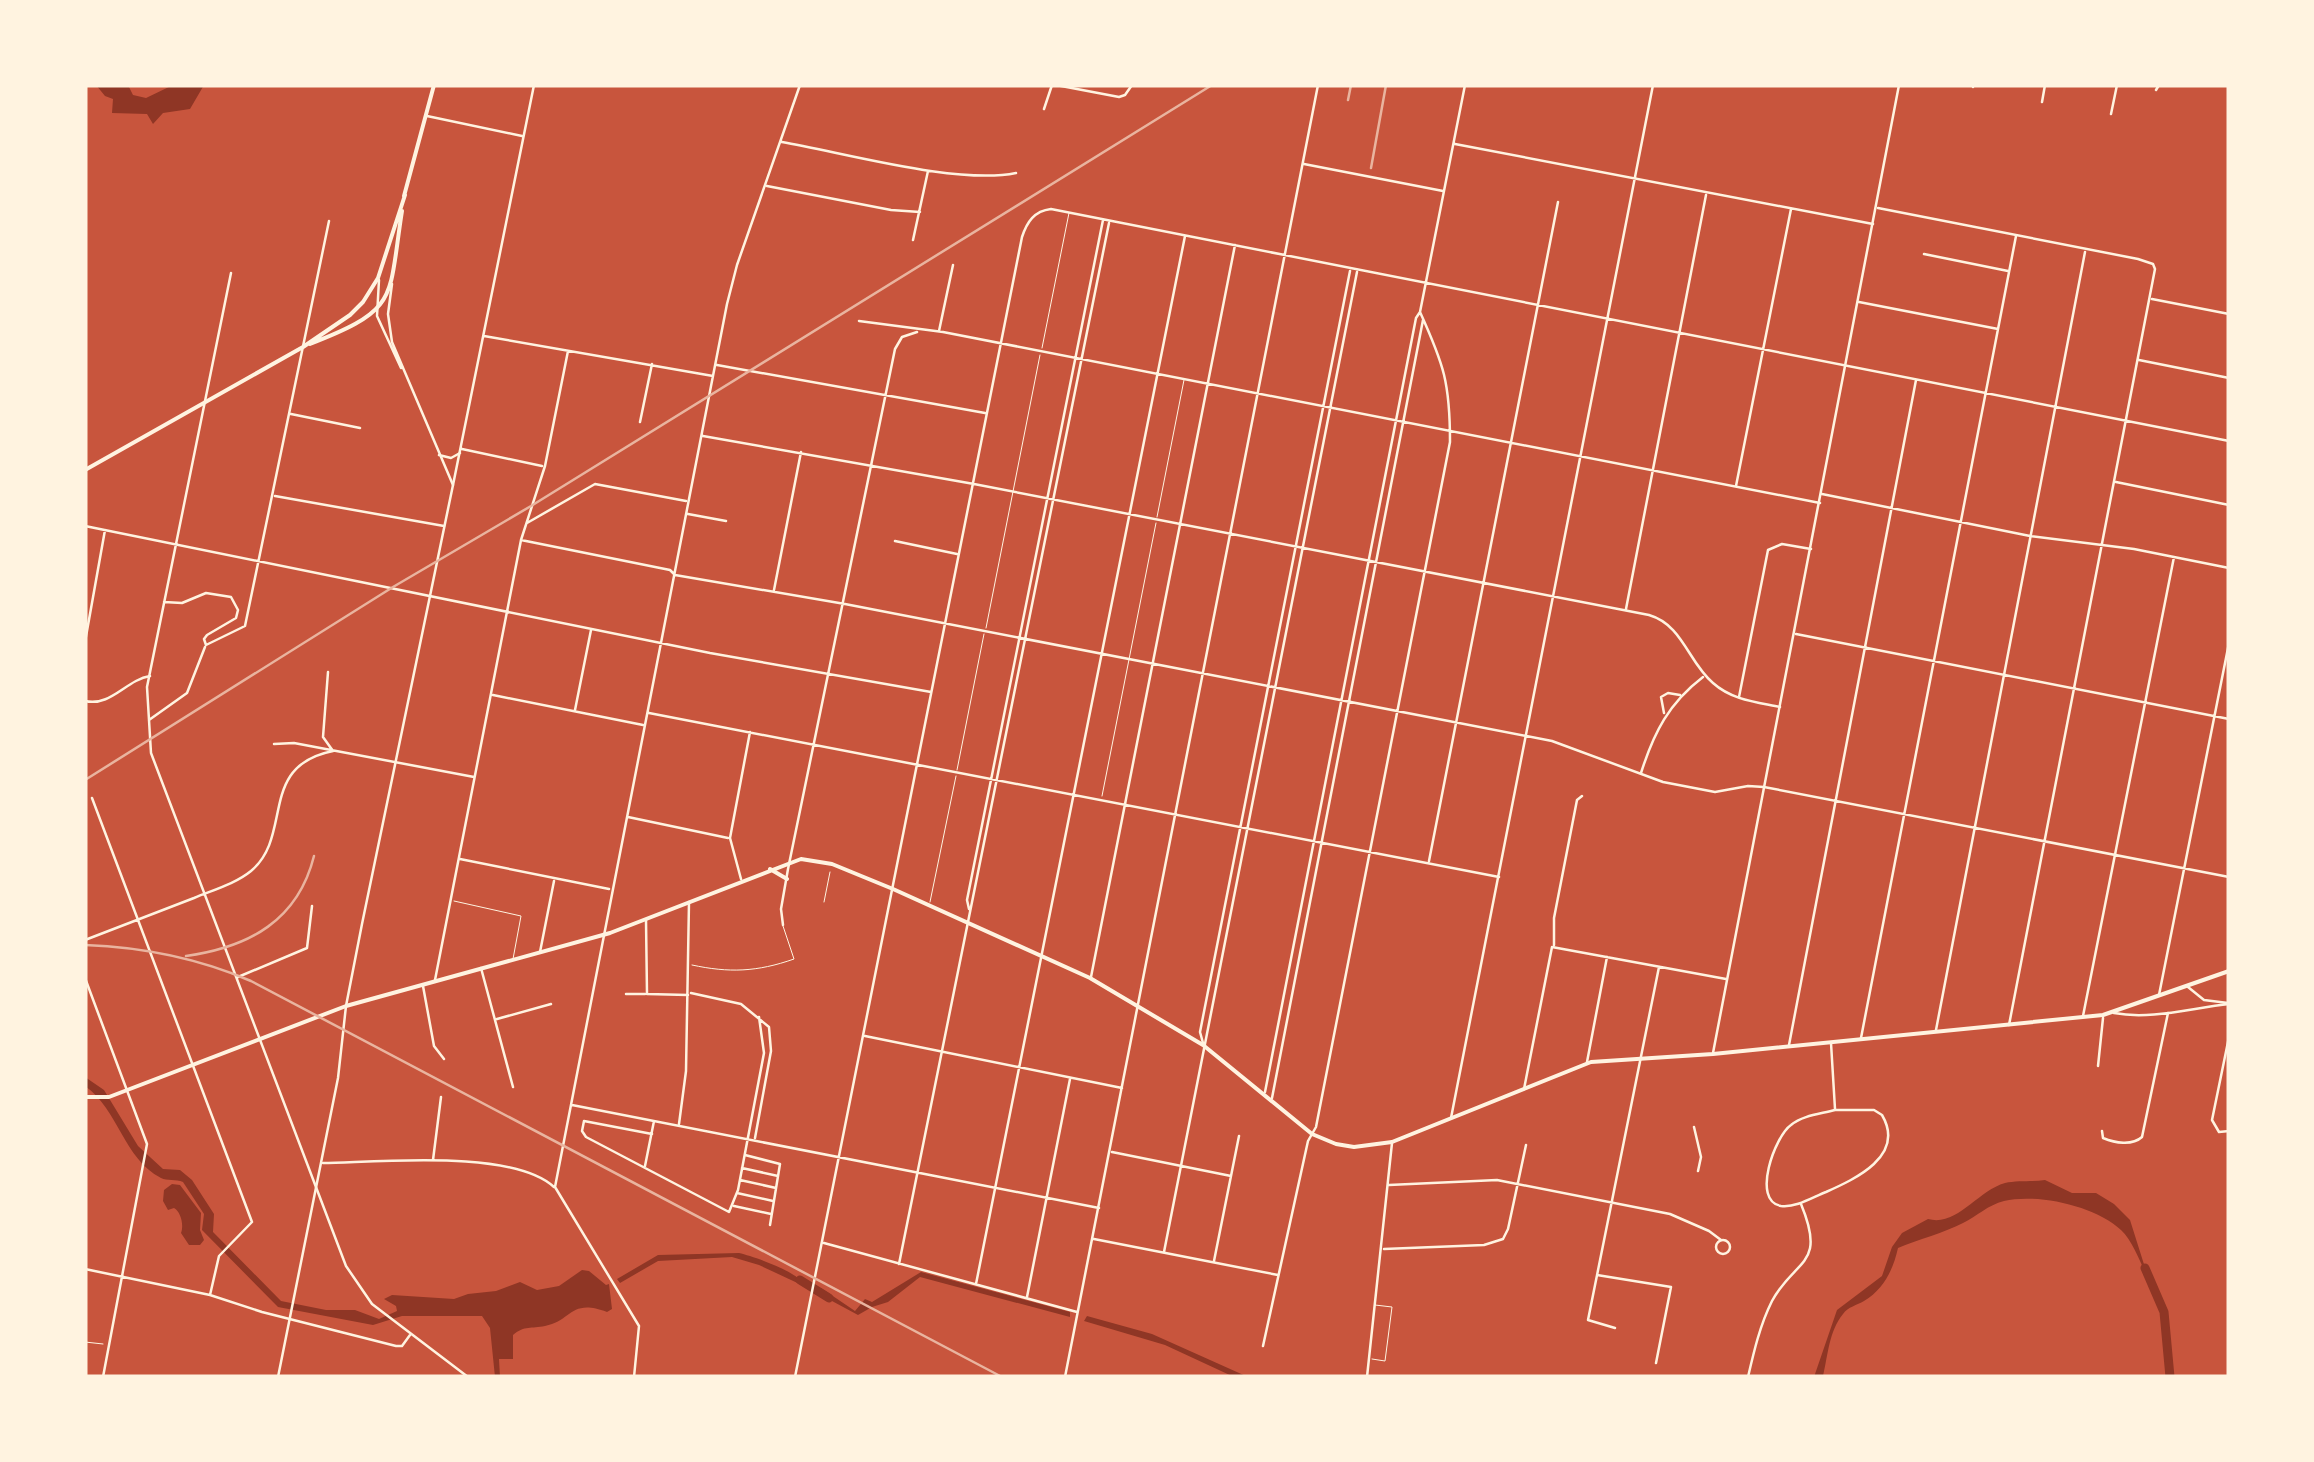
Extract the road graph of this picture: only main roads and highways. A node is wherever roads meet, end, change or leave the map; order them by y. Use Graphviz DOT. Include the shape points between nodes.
graph roads {
  1 [pos="434,85"];
  2 [pos="405,194"];
  3 [pos="303,347"];
  4 [pos="85,470"];
  5 [pos="770,869"];
  6 [pos="787,879"];
  7 [pos="2229,971"];
  8 [pos="85,1098"];
  1 -- 2 [label="main road"];
  2 -- 3 [label="main road" via="380,272 358,308"];
  2 -- 3 [label="main road" via="392,283 376,311"];
  3 -- 4 [label="main road"];
  5 -- 6 [label="main road"];
  5 -- 7 [label="main road" via="793,860 832,864 1040,954 1203,1044 1312,1134 1354,1147 1392,1142 1587,1064 2104,1016"];
  5 -- 8 [label="main road" via="603,936 346,1006 127,1090"];
}
